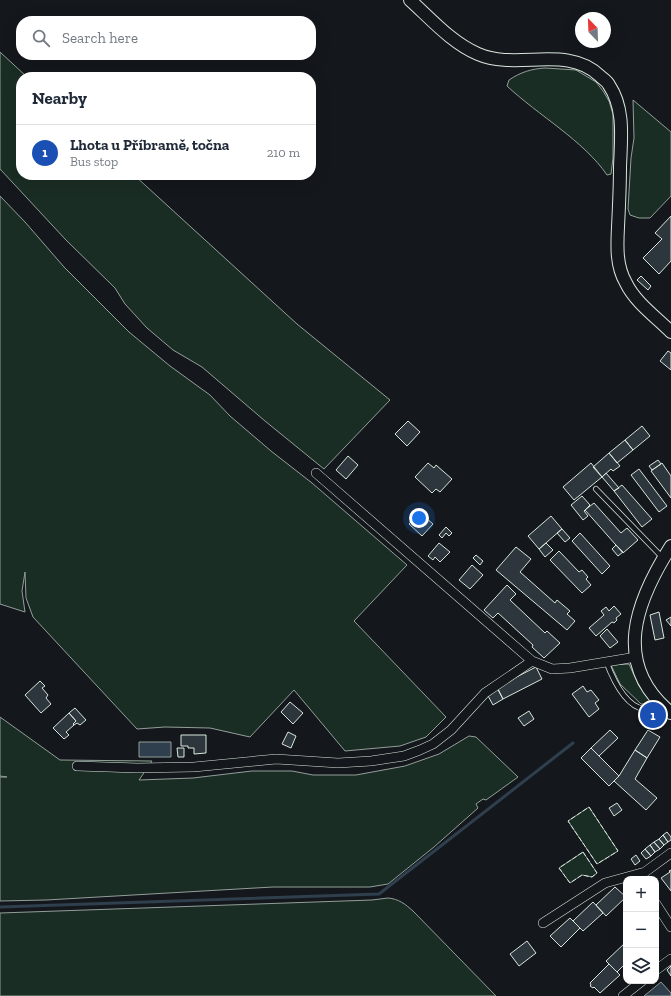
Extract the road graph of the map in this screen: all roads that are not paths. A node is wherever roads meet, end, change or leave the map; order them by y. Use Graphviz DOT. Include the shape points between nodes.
graph roads {
  1 [pos="410,0"];
  2 [pos="671,332"];
  3 [pos="316,473"];
  4 [pos="596,489"];
  5 [pos="671,546"];
  6 [pos="663,558"];
  7 [pos="636,658"];
  8 [pos="532,661"];
  9 [pos="606,661"];
  10 [pos="669,709"];
  11 [pos="77,766"];
  12 [pos="671,853"];
  13 [pos="645,876"];
  14 [pos="623,879"];
  15 [pos="659,909"];
  16 [pos="544,923"];
  17 [pos="671,927"];
  18 [pos="671,959"];
  19 [pos="659,968"];
  20 [pos="638,984"];
  21 [pos="623,996"];
  1 -- 2 [label="street" via="447,34 479,54 508,60 562,59 594,70 608,84 618,104 622,124 618,241 620,267 625,283 634,296"];
  3 -- 8 [label="street"];
  4 -- 6 [label="lane"];
  5 -- 6 [label="street"];
  6 -- 7 [label="street" via="642,600 636,628"];
  7 -- 9 [label="street"];
  7 -- 10 [label="street" via="645,684 653,696"];
  8 -- 9 [label="street" via="552,669"];
  8 -- 11 [label="street" via="485,693 451,730 433,744 404,756 338,763 276,759 194,767"];
  9 -- 10 [label="lane" via="614,681 624,696 636,707"];
  12 -- 13 [label="street"];
  14 -- 16 [label="street" via="605,882"];
  15 -- 17 [label="street"];
  18 -- 19 [label="street"];
  20 -- 21 [label="street"];
}
